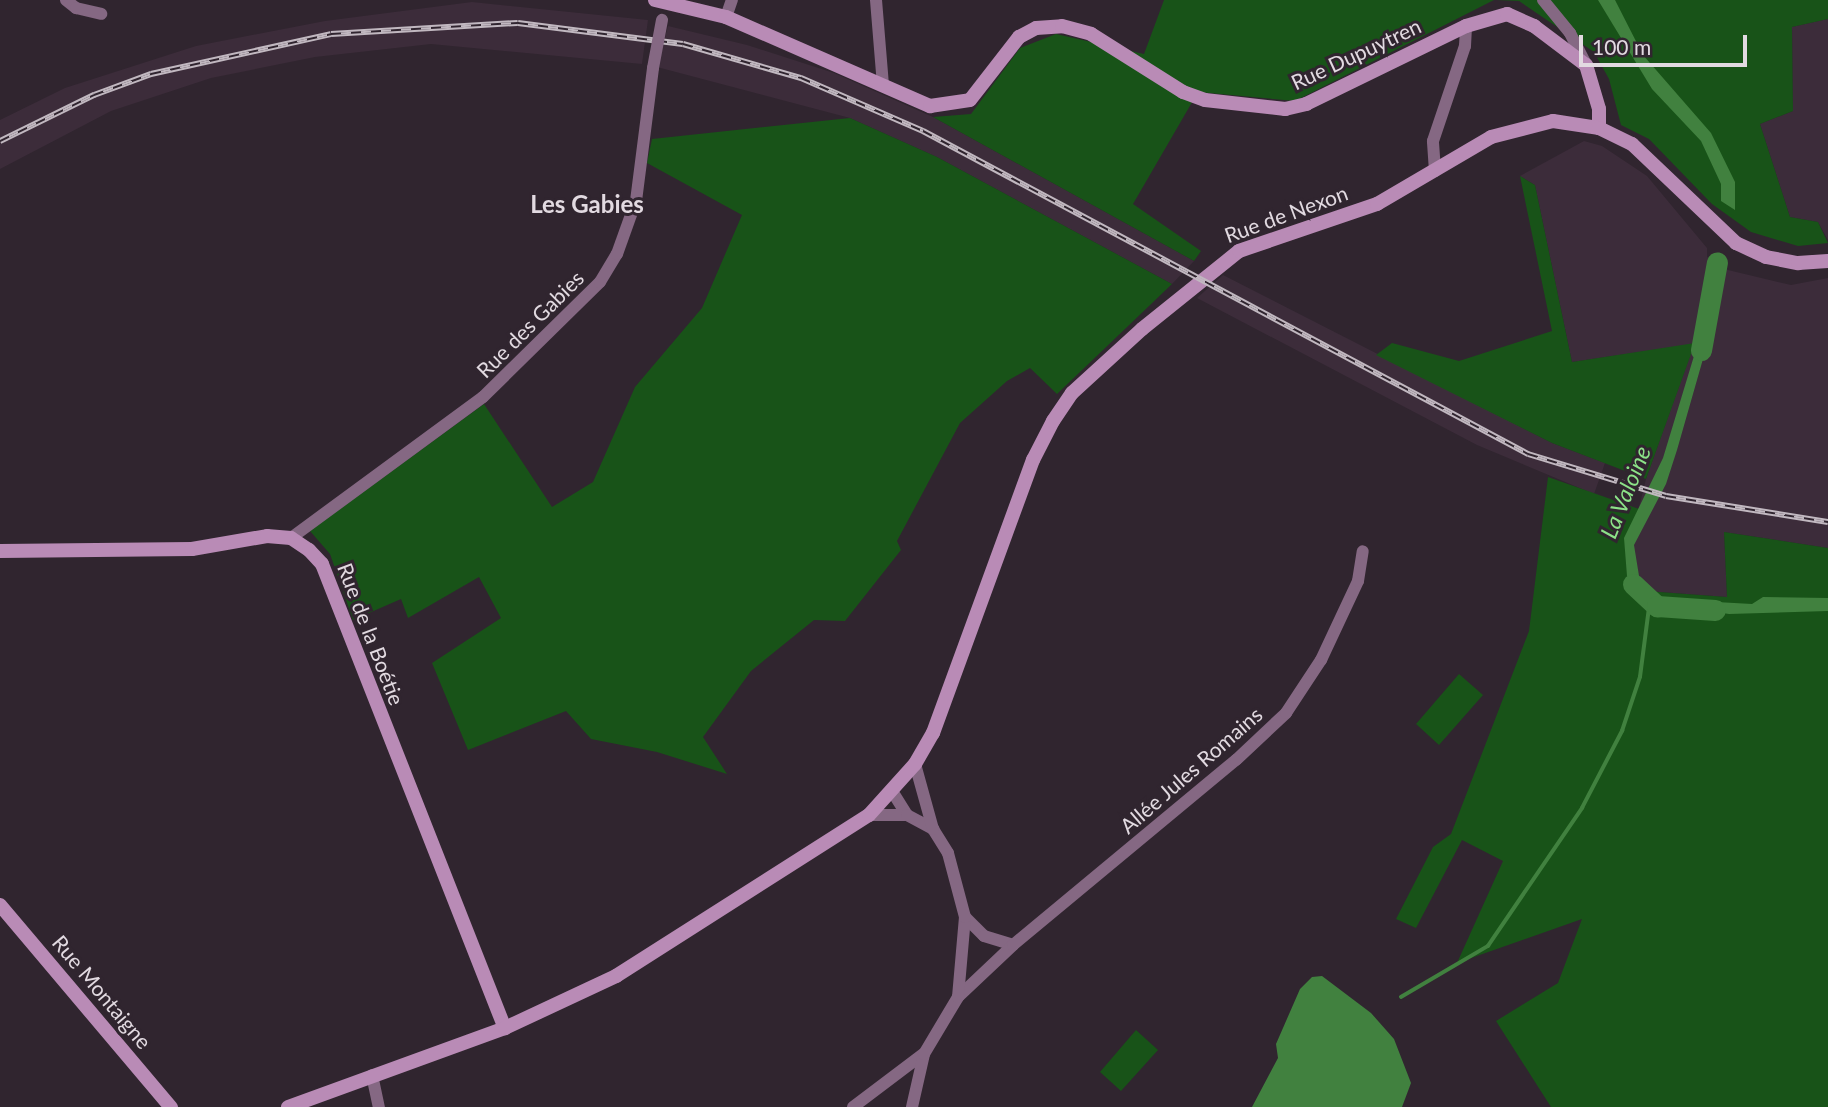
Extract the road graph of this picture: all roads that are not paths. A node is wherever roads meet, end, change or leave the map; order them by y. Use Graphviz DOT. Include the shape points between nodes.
graph roads {
  1 [pos="66,0"];
  2 [pos="732,0"];
  3 [pos="876,0"];
  4 [pos="1543,0"];
  5 [pos="660,3"];
  6 [pos="101,14"];
  7 [pos="726,17"];
  8 [pos="1466,26"];
  9 [pos="1586,65"];
  10 [pos="883,85"];
  11 [pos="1599,128"];
  12 [pos="1435,171"];
  13 [pos="1828,261"];
  14 [pos="291,538"];
  15 [pos="0,551"];
  16 [pos="1363,551"];
  17 [pos="915,764"];
  18 [pos="892,792"];
  19 [pos="869,815"];
  20 [pos="907,815"];
  21 [pos="933,829"];
  22 [pos="0,905"];
  23 [pos="965,917"];
  24 [pos="1013,945"];
  25 [pos="958,998"];
  26 [pos="505,1028"];
  27 [pos="924,1054"];
  28 [pos="372,1075"];
  29 [pos="172,1107"];
  30 [pos="288,1107"];
  31 [pos="379,1107"];
  32 [pos="853,1107"];
  33 [pos="912,1107"];
  1 -- 6 [label="street" via="76,8"];
  2 -- 7 [label="street"];
  3 -- 10 [label="street"];
  4 -- 9 [label="street" via="1570,33"];
  5 -- 7 [label="street, Rue Dupuytren" via="699,7"];
  5 -- 14 [label="street, Rue des Gabies, bridge" via="662,20 636,201 617,254 600,282 483,397"];
  7 -- 10 [label="street, Rue Dupuytren"];
  8 -- 9 [label="street, Rue Dupuytren" via="1492,15 1522,19"];
  8 -- 10 [label="street, Rue Dupuytren" via="1306,104 1285,109 1248,108 1183,92 1114,44 1062,26 1036,29 1019,37 987,84 970,100 954,106 930,106"];
  8 -- 12 [label="street" via="1465,46 1433,141"];
  9 -- 11 [label="street" via="1599,109"];
  11 -- 12 [label="street, Rue de Nexon" via="1567,121 1535,123 1491,137"];
  11 -- 13 [label="street, Rue de Nexon" via="1644,152 1736,243 1766,257 1798,264"];
  12 -- 17 [label="street, Rue de Nexon" via="1377,204 1238,251 1180,294 1073,393 1033,460 947,700"];
  14 -- 15 [label="street" via="267,536 192,549"];
  14 -- 26 [label="street, Rue de la Boétie" via="322,564"];
  16 -- 24 [label="street, Allée Jules Romains" via="1358,581 1326,649 1286,713 1236,761"];
  17 -- 18 [label="street, Rue de Nexon"];
  17 -- 21 [label="street"];
  18 -- 19 [label="street, Rue de Nexon"];
  18 -- 20 [label="street"];
  19 -- 20 [label="street"];
  19 -- 26 [label="street, Rue de Nexon" via="616,976"];
  20 -- 21 [label="street"];
  21 -- 23 [label="street" via="948,853"];
  22 -- 29 [label="street, Rue Montaigne"];
  23 -- 24 [label="street" via="985,936"];
  23 -- 25 [label="street"];
  24 -- 25 [label="street, Allée Jules Romains"];
  25 -- 27 [label="street"];
  26 -- 28 [label="street, Rue de Nexon"];
  27 -- 32 [label="street"];
  27 -- 33 [label="street"];
  28 -- 30 [label="street, Rue de Nexon"];
  28 -- 31 [label="street"];
}
